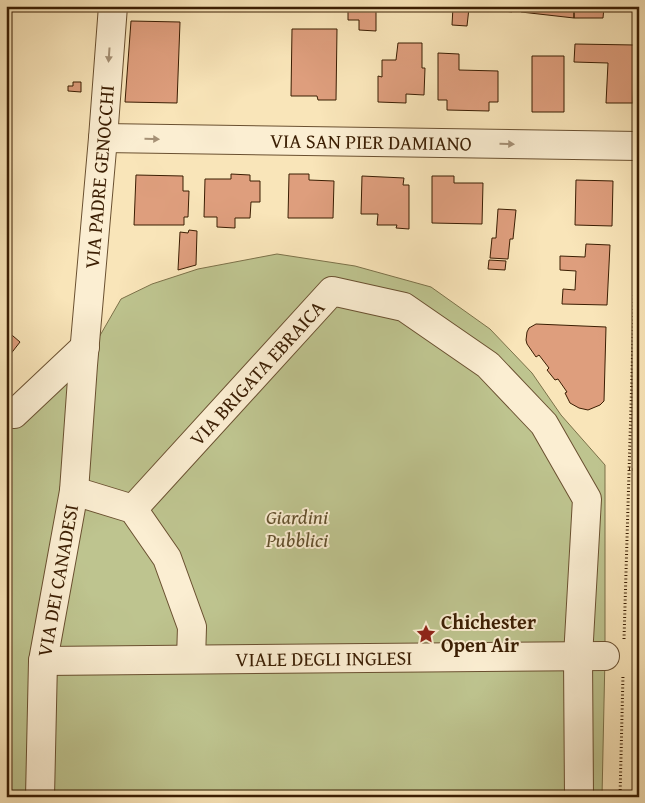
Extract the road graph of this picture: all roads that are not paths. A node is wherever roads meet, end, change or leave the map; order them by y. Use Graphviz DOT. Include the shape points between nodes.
graph roads {
  1 [pos="113,6"];
  2 [pos="103,138"];
  3 [pos="638,146"];
  4 [pos="84,356"];
  5 [pos="6,413"];
  6 [pos="74,492"];
  7 [pos="133,509"];
  8 [pos="608,658"];
  9 [pos="191,660"];
  10 [pos="43,661"];
  11 [pos="40,797"];
  12 [pos="579,797"];
  1 -- 2 [label="street, VIA PADRE GENOCCHI, one-way"];
  2 -- 3 [label="street, VIA SAN PIER DAMIANO, one-way"];
  2 -- 4 [label="street, VIA PADRE GENOCCHI"];
  4 -- 5 [label="street" via="14,414"];
  4 -- 6 [label="street, VIA DEI CANADESI"];
  6 -- 7 [label="street"];
  6 -- 10 [label="street, VIA DEI CANADESI"];
  7 -- 8 [label="street, VIA BRIGATA EBRAICA" via="332,291 404,307 488,365 544,424 587,499"];
  7 -- 9 [label="street" via="167,558 192,627"];
  8 -- 9 [label="street, VIALE DEGLI INGLESI"];
  8 -- 12 [label="street"];
  9 -- 10 [label="street, VIALE DEGLI INGLESI"];
  10 -- 11 [label="street, VIA DEI CANADESI"];
}
